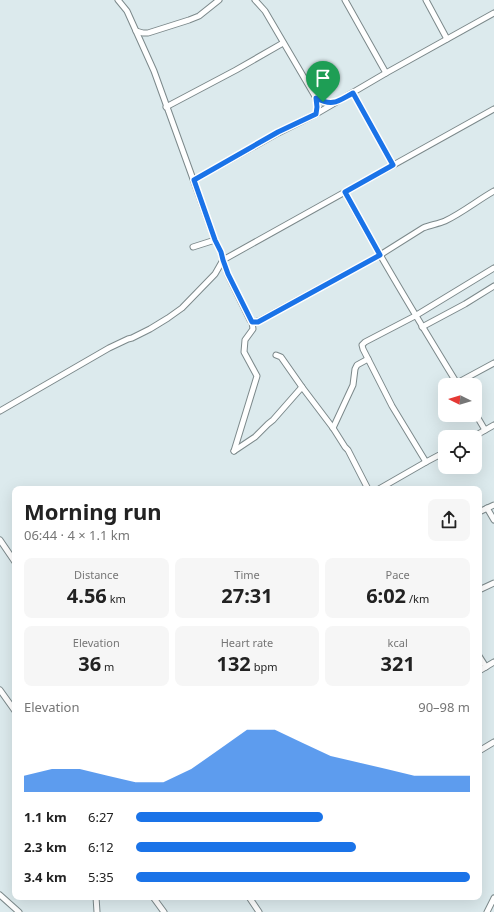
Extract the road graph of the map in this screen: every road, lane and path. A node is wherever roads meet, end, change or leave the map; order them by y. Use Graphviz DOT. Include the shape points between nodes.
graph roads {
  1 [pos="118,0"];
  2 [pos="219,0"];
  3 [pos="255,0"];
  4 [pos="345,0"];
  5 [pos="426,0"];
  6 [pos="494,13"];
  7 [pos="136,30"];
  8 [pos="447,39"];
  9 [pos="283,43"];
  10 [pos="386,73"];
  11 [pos="353,93"];
  12 [pos="316,98"];
  13 [pos="334,103"];
  14 [pos="166,106"];
  15 [pos="494,109"];
  16 [pos="316,114"];
  17 [pos="393,165"];
  18 [pos="194,180"];
  19 [pos="494,190"];
  20 [pos="345,192"];
  21 [pos="215,240"];
  22 [pos="193,247"];
  23 [pos="380,255"];
  24 [pos="223,260"];
  25 [pos="494,268"];
  26 [pos="494,286"];
  27 [pos="415,316"];
  28 [pos="252,322"];
  29 [pos="422,327"];
  30 [pos="276,355"];
  31 [pos="368,359"];
  32 [pos="494,363"];
  33 [pos="453,378"];
  34 [pos="468,378"];
  35 [pos="302,387"];
  36 [pos="0,411"];
  37 [pos="480,422"];
  38 [pos="494,424"];
  39 [pos="333,428"];
  40 [pos="485,430"];
  41 [pos="482,432"];
  42 [pos="438,456"];
  43 [pos="426,462"];
  44 [pos="367,486"];
  45 [pos="384,486"];
  46 [pos="494,505"];
  47 [pos="487,508"];
  48 [pos="482,510"];
  49 [pos="494,520"];
  50 [pos="0,540"];
  51 [pos="12,558"];
  52 [pos="494,583"];
  53 [pos="482,589"];
  54 [pos="482,661"];
  55 [pos="494,662"];
  56 [pos="486,667"];
  57 [pos="482,669"];
  58 [pos="0,690"];
  59 [pos="12,707"];
  60 [pos="494,742"];
  61 [pos="482,749"];
  62 [pos="0,895"];
  63 [pos="494,898"];
  64 [pos="96,900"];
  65 [pos="155,900"];
  66 [pos="251,900"];
  67 [pos="19,912"];
  68 [pos="97,912"];
  69 [pos="164,912"];
  70 [pos="259,912"];
  71 [pos="487,912"];
  1 -- 7 [label="street"];
  2 -- 7 [label="street" via="189,20 148,33"];
  3 -- 9 [label="street" via="265,11"];
  4 -- 10 [label="street"];
  5 -- 8 [label="street"];
  6 -- 8 [label="street"];
  7 -- 14 [label="street"];
  8 -- 10 [label="street"];
  9 -- 12 [label="street"];
  9 -- 14 [label="street"];
  10 -- 11 [label="street"];
  11 -- 13 [label="street"];
  11 -- 17 [label="street"];
  12 -- 13 [label="street"];
  12 -- 16 [label="street"];
  13 -- 16 [label="street"];
  14 -- 18 [label="street"];
  15 -- 17 [label="street"];
  16 -- 18 [label="street" via="278,132"];
  17 -- 20 [label="street"];
  18 -- 21 [label="street"];
  19 -- 23 [label="street" via="444,221 424,228"];
  20 -- 23 [label="street"];
  20 -- 24 [label="street"];
  21 -- 22 [label="street"];
  21 -- 24 [label="street"];
  23 -- 27 [label="street"];
  23 -- 28 [label="street" via="258,322"];
  24 -- 28 [label="street"];
  24 -- 36 [label="street" via="215,274 182,308 168,318 109,348"];
  25 -- 27 [label="street"];
  26 -- 29 [label="street"];
  27 -- 29 [label="street"];
  27 -- 31 [label="street" via="365,342 362,345"];
  28 -- 35 [label="street" via="253,329 245,340 244,352 257,376 234,451 255,437"];
  29 -- 33 [label="street"];
  30 -- 35 [label="street" via="281,357"];
  31 -- 39 [label="street" via="357,365 353,385"];
  31 -- 43 [label="street" via="392,406"];
  32 -- 34 [label="street"];
  35 -- 39 [label="street"];
  37 -- 40 [label="street"];
  38 -- 40 [label="street"];
  39 -- 44 [label="street" via="350,452"];
  40 -- 41 [label="street"];
  42 -- 43 [label="street"];
  43 -- 45 [label="street"];
  46 -- 47 [label="street"];
  47 -- 48 [label="street"];
  47 -- 49 [label="street"];
  50 -- 51 [label="street"];
  52 -- 53 [label="street"];
  54 -- 56 [label="street"];
  55 -- 56 [label="street"];
  56 -- 57 [label="street"];
  58 -- 59 [label="street"];
  60 -- 61 [label="street"];
  62 -- 67 [label="street"];
  63 -- 71 [label="street"];
  64 -- 68 [label="street"];
  65 -- 69 [label="street"];
  66 -- 70 [label="street"];
}
